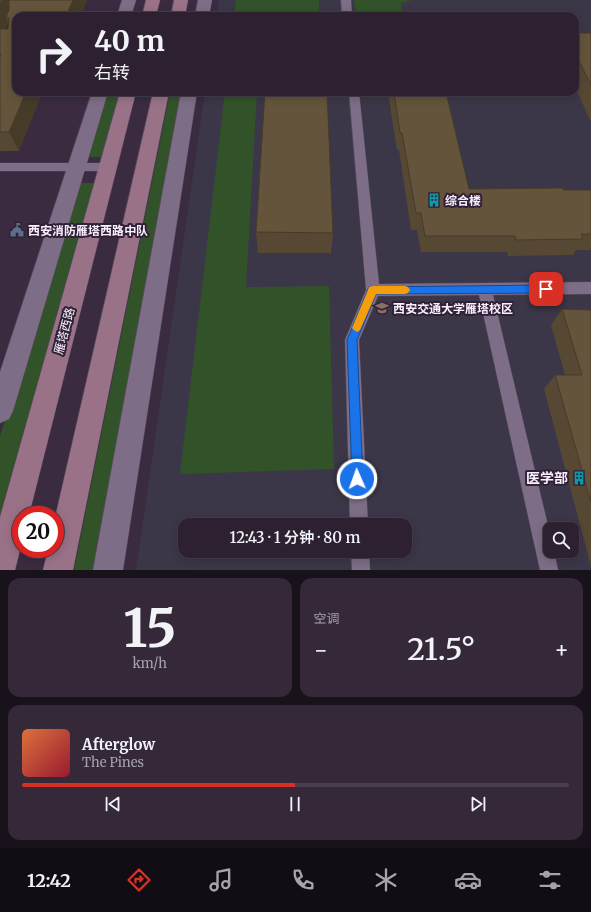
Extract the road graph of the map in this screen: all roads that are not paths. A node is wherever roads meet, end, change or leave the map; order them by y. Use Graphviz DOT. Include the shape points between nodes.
graph roads {
  1 [pos="129,0"];
  2 [pos="153,0"];
  3 [pos="181,0"];
  4 [pos="205,0"];
  5 [pos="346,0"];
  6 [pos="125,12"];
  7 [pos="150,12"];
  8 [pos="179,12"];
  9 [pos="203,12"];
  10 [pos="347,12"];
  11 [pos="99,96"];
  12 [pos="127,96"];
  13 [pos="160,96"];
  14 [pos="188,96"];
  15 [pos="354,96"];
  16 [pos="0,167"];
  17 [pos="76,167"];
  18 [pos="108,167"];
  19 [pos="591,288"];
  20 [pos="373,290"];
  21 [pos="485,290"];
  22 [pos="0,411"];
  23 [pos="359,518"];
  24 [pos="360,558"];
  25 [pos="0,570"];
  26 [pos="58,570"];
  27 [pos="108,570"];
  28 [pos="361,570"];
  29 [pos="549,570"];
  1 -- 6 [label="street"];
  2 -- 7 [label="main road"];
  3 -- 8 [label="main road"];
  4 -- 9 [label="street"];
  5 -- 10 [label="lane"];
  11 -- 17 [label="street"];
  12 -- 18 [label="main road, 雁塔西路"];
  13 -- 26 [label="main road"];
  14 -- 27 [label="street"];
  15 -- 20 [label="lane"];
  16 -- 17 [label="lane"];
  17 -- 18 [label="lane"];
  17 -- 22 [label="street"];
  18 -- 25 [label="main road, 雁塔西路"];
  19 -- 21 [label="lane"];
  20 -- 21 [label="lane"];
  20 -- 23 [label="lane" via="352,340"];
  21 -- 29 [label="lane"];
  24 -- 28 [label="lane"];
}
